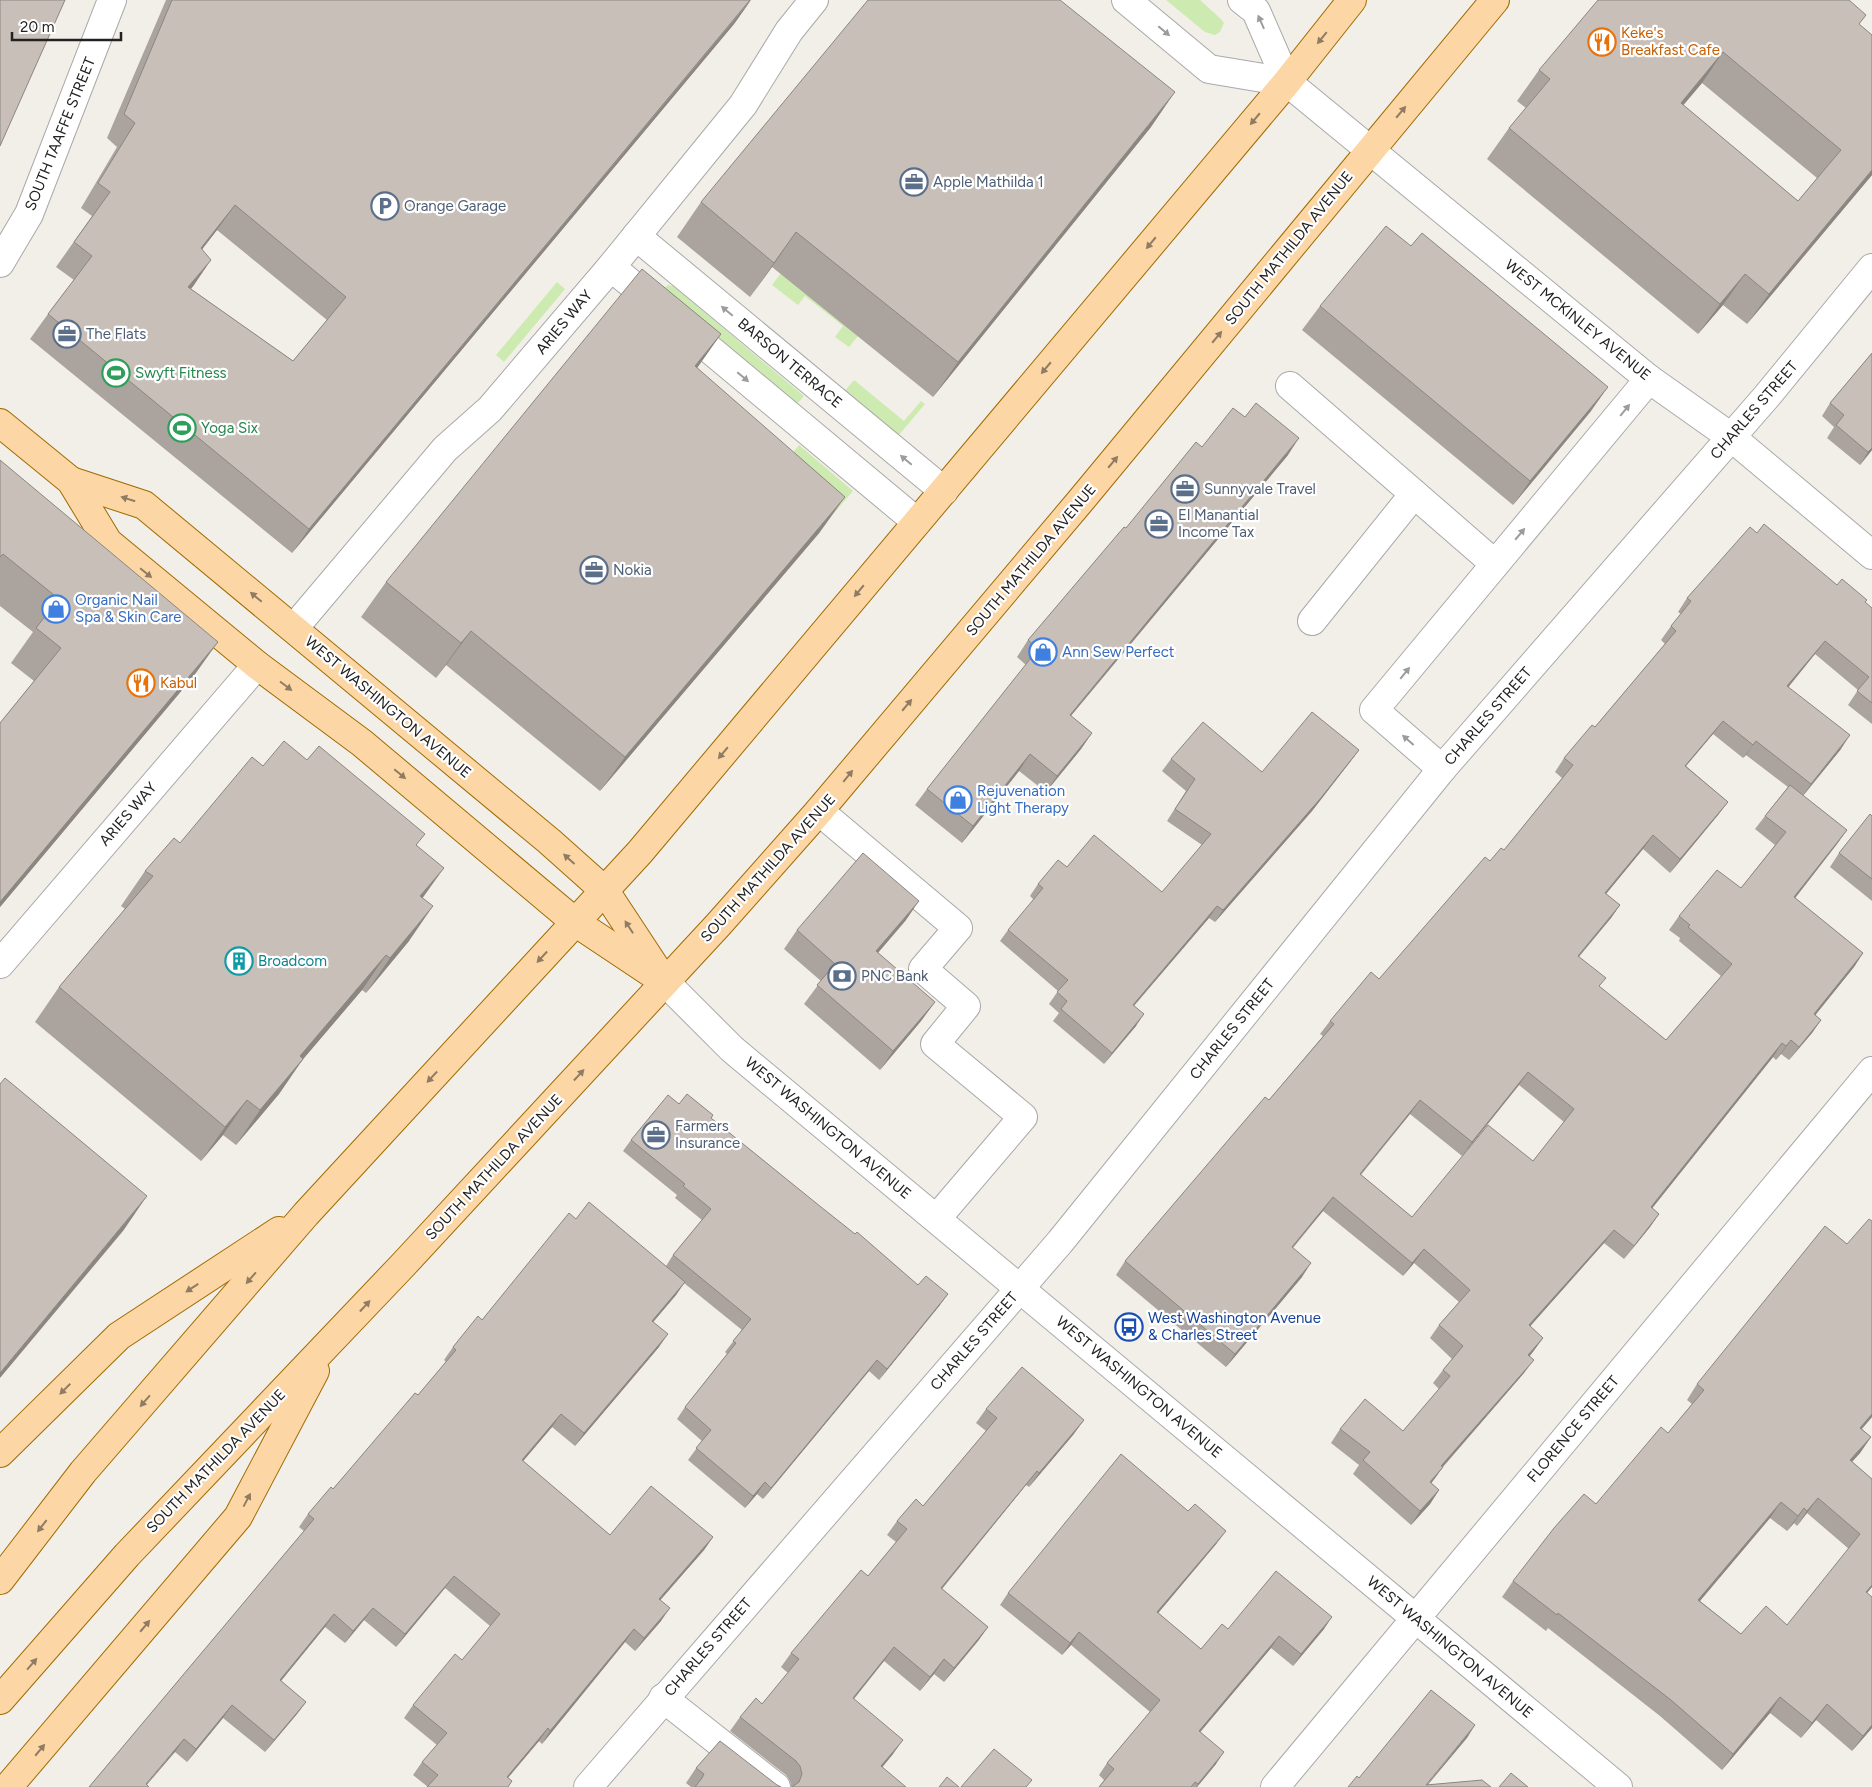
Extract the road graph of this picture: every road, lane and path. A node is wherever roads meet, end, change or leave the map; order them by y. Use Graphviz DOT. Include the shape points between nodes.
graph roads {
  1 [pos="112,0"];
  2 [pos="814,0"];
  3 [pos="1126,0"];
  4 [pos="1242,0"];
  5 [pos="1352,0"];
  6 [pos="1495,0"];
  7 [pos="1286,82"];
  8 [pos="1370,150"];
  9 [pos="636,236"];
  10 [pos="0,263"];
  11 [pos="611,267"];
  12 [pos="1872,268"];
  13 [pos="1649,379"];
  14 [pos="1290,386"];
  15 [pos="0,423"];
  16 [pos="1731,437"];
  17 [pos="71,481"];
  18 [pos="944,491"];
  19 [pos="1414,494"];
  20 [pos="917,522"];
  21 [pos="1872,555"];
  22 [pos="1494,564"];
  23 [pos="1312,621"];
  24 [pos="294,628"];
  25 [pos="258,665"];
  26 [pos="1442,769"];
  27 [pos="819,811"];
  28 [pos="605,891"];
  29 [pos="575,922"];
  30 [pos="0,964"];
  31 [pos="665,982"];
  32 [pos="1872,1071"];
  33 [pos="306,1214"];
  34 [pos="937,1218"];
  35 [pos="1020,1288"];
  36 [pos="331,1341"];
  37 [pos="0,1453"];
  38 [pos="0,1580"];
  39 [pos="1417,1618"];
  40 [pos="663,1698"];
  41 [pos="0,1700"];
  42 [pos="8,1787"];
  43 [pos="588,1787"];
  44 [pos="776,1787"];
  45 [pos="1275,1787"];
  46 [pos="1618,1787"];
  1 -- 10 [label="street, SOUTH TAAFFE STREET" via="29,214"];
  2 -- 9 [label="street, ARIES WAY" via="789,31 743,105"];
  3 -- 7 [label="street, WEST MCKINLEY AVENUE, one-way" via="1209,69"];
  7 -- 4 [label="street, WEST MCKINLEY AVENUE, one-way" via="1256,11"];
  5 -- 7 [label="main road, one-way"];
  8 -- 6 [label="main road, SOUTH MATHILDA AVENUE, one-way"];
  7 -- 8 [label="street, WEST MCKINLEY AVENUE"];
  7 -- 18 [label="main road, one-way"];
  8 -- 13 [label="street, WEST MCKINLEY AVENUE"];
  27 -- 8 [label="main road, SOUTH MATHILDA AVENUE, one-way" via="1095,484"];
  9 -- 11 [label="street, ARIES WAY"];
  18 -- 9 [label="street, BARSON TERRACE, one-way"];
  11 -- 20 [label="street, one-way"];
  11 -- 24 [label="street, ARIES WAY" via="490,409 445,449"];
  12 -- 16 [label="street, CHARLES STREET"];
  13 -- 16 [label="street, WEST MCKINLEY AVENUE"];
  22 -- 13 [label="street, one-way"];
  14 -- 19 [label="street"];
  15 -- 17 [label="main road, WEST WASHINGTON AVENUE"];
  16 -- 21 [label="street, WEST MCKINLEY AVENUE"];
  16 -- 26 [label="street, CHARLES STREET"];
  24 -- 17 [label="main road, WEST WASHINGTON AVENUE, one-way" via="144,505"];
  17 -- 25 [label="main road, WEST WASHINGTON AVENUE, one-way" via="108,542"];
  18 -- 20 [label="main road"];
  19 -- 22 [label="street"];
  19 -- 23 [label="street"];
  20 -- 28 [label="main road, one-way"];
  26 -- 22 [label="street, one-way" via="1374,710"];
  28 -- 24 [label="main road, WEST WASHINGTON AVENUE, one-way"];
  25 -- 29 [label="main road, WEST WASHINGTON AVENUE, one-way" via="362,743"];
  25 -- 30 [label="street, ARIES WAY"];
  26 -- 35 [label="street, CHARLES STREET"];
  27 -- 31 [label="main road, SOUTH MATHILDA AVENUE"];
  27 -- 34 [label="street" via="958,928 923,969 966,1006 935,1044 1023,1117"];
  28 -- 29 [label="main road"];
  31 -- 28 [label="main road, WEST WASHINGTON AVENUE, one-way"];
  29 -- 31 [label="main road, WEST WASHINGTON AVENUE"];
  29 -- 33 [label="main road, one-way"];
  31 -- 34 [label="street, WEST WASHINGTON AVENUE" via="732,1049"];
  36 -- 31 [label="main road, SOUTH MATHILDA AVENUE, one-way"];
  32 -- 39 [label="street, FLORENCE STREET"];
  33 -- 37 [label="main road, one-way" via="119,1336"];
  33 -- 38 [label="main road, one-way" via="84,1472"];
  34 -- 35 [label="street, WEST WASHINGTON AVENUE"];
  35 -- 39 [label="street, WEST WASHINGTON AVENUE"];
  35 -- 40 [label="street, CHARLES STREET"];
  41 -- 36 [label="main road, SOUTH MATHILDA AVENUE, one-way" via="127,1555"];
  42 -- 36 [label="main road, one-way" via="238,1517"];
  39 -- 45 [label="street, FLORENCE STREET"];
  39 -- 46 [label="street, WEST WASHINGTON AVENUE"];
  40 -- 43 [label="street, CHARLES STREET"];
  40 -- 44 [label="street"];
}
